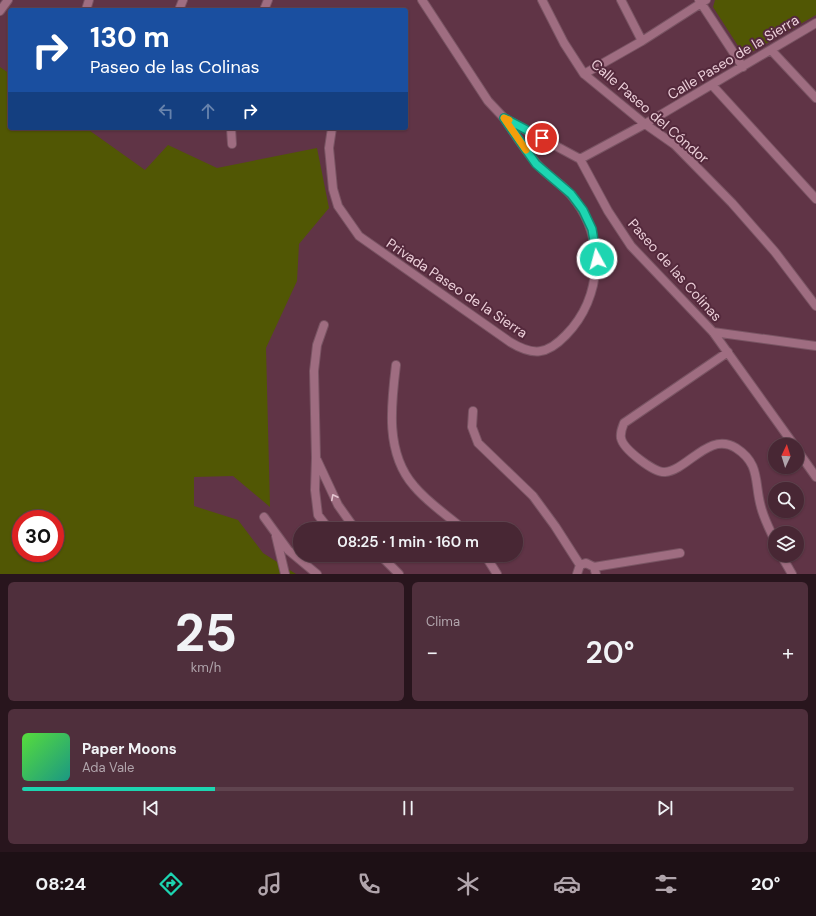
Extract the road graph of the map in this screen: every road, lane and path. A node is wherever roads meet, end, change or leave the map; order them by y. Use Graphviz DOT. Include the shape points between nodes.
graph roads {
  1 [pos="8,0"];
  2 [pos="422,0"];
  3 [pos="542,0"];
  4 [pos="621,0"];
  5 [pos="702,1"];
  6 [pos="0,11"];
  7 [pos="816,23"];
  8 [pos="642,41"];
  9 [pos="771,50"];
  10 [pos="743,67"];
  11 [pos="584,74"];
  12 [pos="712,85"];
  13 [pos="816,98"];
  14 [pos="504,118"];
  15 [pos="646,124"];
  16 [pos="231,130"];
  17 [pos="332,130"];
  18 [pos="232,144"];
  19 [pos="580,159"];
  20 [pos="816,198"];
  21 [pos="816,306"];
  22 [pos="324,325"];
  23 [pos="713,332"];
  24 [pos="816,346"];
  25 [pos="728,352"];
  26 [pos="396,365"];
  27 [pos="473,411"];
  28 [pos="789,438"];
  29 [pos="316,458"];
  30 [pos="804,460"];
  31 [pos="816,477"];
  32 [pos="264,517"];
  33 [pos="323,522"];
  34 [pos="351,522"];
  35 [pos="455,522"];
  36 [pos="769,526"];
  37 [pos="275,531"];
  38 [pos="680,553"];
  39 [pos="387,562"];
  40 [pos="489,562"];
  41 [pos="785,562"];
  42 [pos="580,565"];
  43 [pos="595,571"];
  44 [pos="285,574"];
  45 [pos="317,574"];
  46 [pos="399,574"];
  47 [pos="497,574"];
  48 [pos="577,574"];
  49 [pos="792,574"];
  1 -- 6 [label="street"];
  2 -- 14 [label="street" via="488,101"];
  3 -- 11 [label="street, Calle Paseo del Cóndor" via="564,43"];
  4 -- 8 [label="street"];
  5 -- 8 [label="street"];
  5 -- 10 [label="street"];
  7 -- 9 [label="street, Calle Paseo de la Sierra"];
  8 -- 11 [label="street"];
  9 -- 10 [label="street, Calle Paseo de la Sierra"];
  9 -- 13 [label="street"];
  10 -- 12 [label="street, Calle Paseo de la Sierra"];
  11 -- 15 [label="street, Calle Paseo del Cóndor"];
  12 -- 15 [label="street, Calle Paseo de la Sierra"];
  12 -- 20 [label="street"];
  14 -- 17 [label="street, Privada Paseo de la Sierra" via="536,164 571,194 583,210 592,229 595,244 596,273 584,311 571,330 549,350 534,352 510,342 359,236 338,206 333,189 329,148"];
  14 -- 19 [label="street"];
  15 -- 19 [label="street, Calle Paseo de la Sierra"];
  15 -- 21 [label="street, Calle Paseo del Cóndor" via="674,145 732,203 775,252"];
  16 -- 18 [label="street"];
  19 -- 23 [label="street, Paseo de las Colinas" via="608,211 632,246"];
  22 -- 29 [label="street" via="317,345 314,371"];
  23 -- 24 [label="street"];
  23 -- 25 [label="street, Paseo de las Colinas"];
  25 -- 28 [label="street, Paseo de las Colinas"];
  25 -- 36 [label="street" via="624,423 621,438 630,452 656,471 664,472 671,471 715,445 735,447 754,467 761,507"];
  26 -- 35 [label="street" via="392,418 398,458 414,486"];
  27 -- 42 [label="street" via="473,432 478,443 533,496"];
  29 -- 33 [label="street" via="316,508"];
  34 -- 29 [label="street, one-way" via="338,505"];
  30 -- 31 [label="street"];
  32 -- 37 [label="street"];
  37 -- 44 [label="street"];
  37 -- 45 [label="street" via="288,550"];
  38 -- 43 [label="street"];
  39 -- 46 [label="street"];
  40 -- 47 [label="street"];
  41 -- 49 [label="street"];
  42 -- 43 [label="street" via="586,563"];
  42 -- 48 [label="street"];
}
